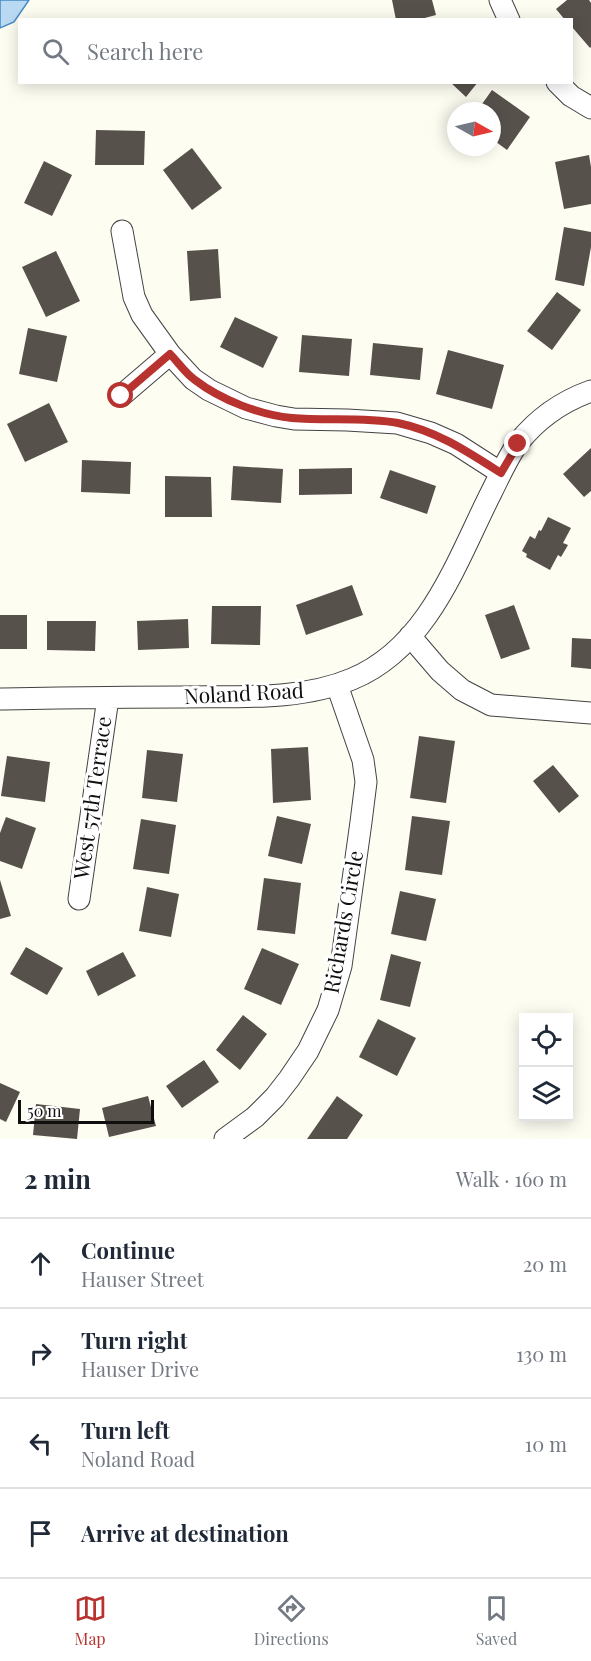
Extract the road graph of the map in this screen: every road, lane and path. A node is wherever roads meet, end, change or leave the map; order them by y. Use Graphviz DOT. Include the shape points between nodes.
graph roads {
  1 [pos="500,0"];
  2 [pos="508,18"];
  3 [pos="559,84"];
  4 [pos="591,108"];
  5 [pos="122,231"];
  6 [pos="170,354"];
  7 [pos="591,391"];
  8 [pos="121,396"];
  9 [pos="501,473"];
  10 [pos="410,636"];
  11 [pos="337,685"];
  12 [pos="108,698"];
  13 [pos="0,699"];
  14 [pos="591,713"];
  15 [pos="79,899"];
  16 [pos="234,1136"];
  1 -- 2 [label="street"];
  3 -- 4 [label="street"];
  5 -- 6 [label="street" via="134,297"];
  6 -- 8 [label="street"];
  6 -- 9 [label="street" via="193,379 246,408 294,418 397,423 456,444"];
  7 -- 9 [label="street, Noland Road" via="555,408 534,426"];
  9 -- 10 [label="street, Noland Road" via="445,587 424,622"];
  10 -- 11 [label="street, Noland Road" via="370,669"];
  10 -- 14 [label="street" via="462,690 491,705"];
  11 -- 12 [label="street, Noland Road" via="302,694"];
  11 -- 16 [label="street, Richards Circle" via="363,760 366,782 341,966 328,1010 308,1051 275,1096"];
  12 -- 13 [label="street, Noland Road"];
  12 -- 15 [label="street, West 57th Terrace"];
}
